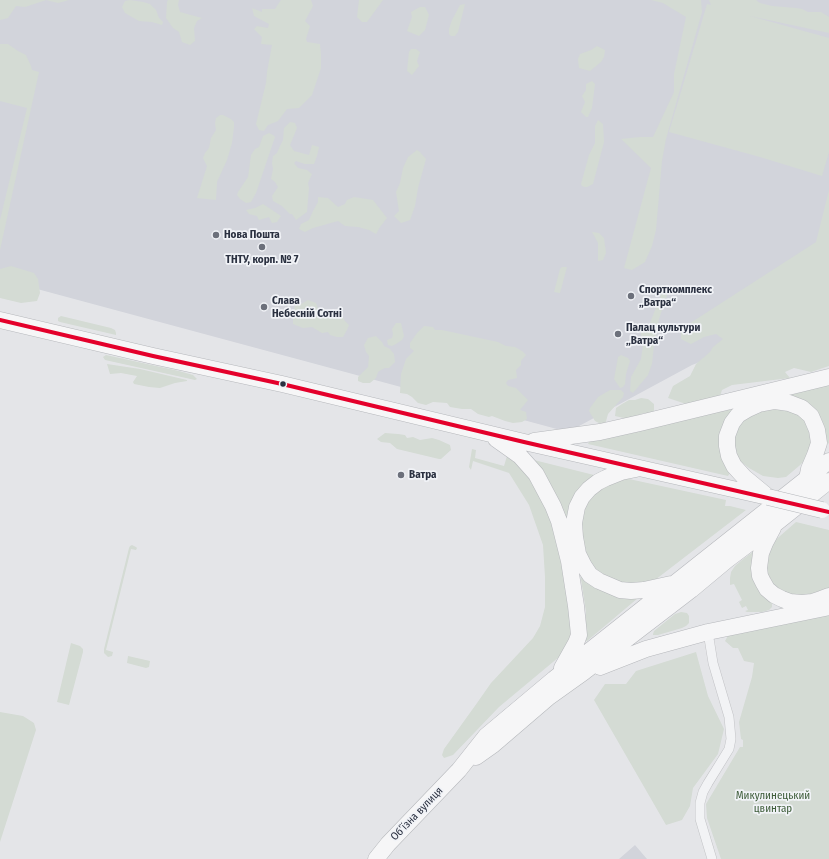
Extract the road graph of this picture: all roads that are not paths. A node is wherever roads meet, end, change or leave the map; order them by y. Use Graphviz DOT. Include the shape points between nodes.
graph roads {
  1 [pos="0,320"];
  2 [pos="829,377"];
  3 [pos="489,434"];
  4 [pos="524,442"];
  5 [pos="829,461"];
  6 [pos="638,468"];
  7 [pos="807,479"];
  8 [pos="829,481"];
  9 [pos="768,497"];
  10 [pos="827,513"];
  11 [pos="775,524"];
  12 [pos="676,582"];
  13 [pos="829,596"];
  14 [pos="829,607"];
  15 [pos="708,632"];
  16 [pos="580,675"];
  17 [pos="554,679"];
  18 [pos="459,770"];
  19 [pos="376,859"];
  20 [pos="712,859"];
  1 -- 3 [label="highway"];
  2 -- 4 [label="highway" via="600,432"];
  3 -- 4 [label="highway"];
  3 -- 17 [label="highway" via="520,456 536,474 559,521 569,561 579,635"];
  4 -- 6 [label="highway"];
  5 -- 7 [label="highway"];
  6 -- 9 [label="highway"];
  6 -- 12 [label="highway" via="608,477 582,497 574,523 578,554 590,575 620,590 644,590"];
  7 -- 9 [label="highway" via="819,443 811,416 802,408 775,401 748,409 738,415 732,423 727,436 729,456 744,477"];
  7 -- 12 [label="highway"];
  8 -- 11 [label="highway"];
  9 -- 10 [label="highway, bridge"];
  11 -- 13 [label="highway" via="765,543 759,568 762,582 767,589 782,599 802,603"];
  11 -- 16 [label="highway"];
  12 -- 17 [label="highway"];
  14 -- 15 [label="highway"];
  15 -- 16 [label="highway" via="646,649"];
  15 -- 20 [label="street" via="729,718 731,739 729,749 708,783 700,803 700,819"];
  16 -- 18 [label="highway"];
  17 -- 18 [label="highway" via="486,736"];
  18 -- 19 [label="highway, Обʼїзна вулиця"];
}
